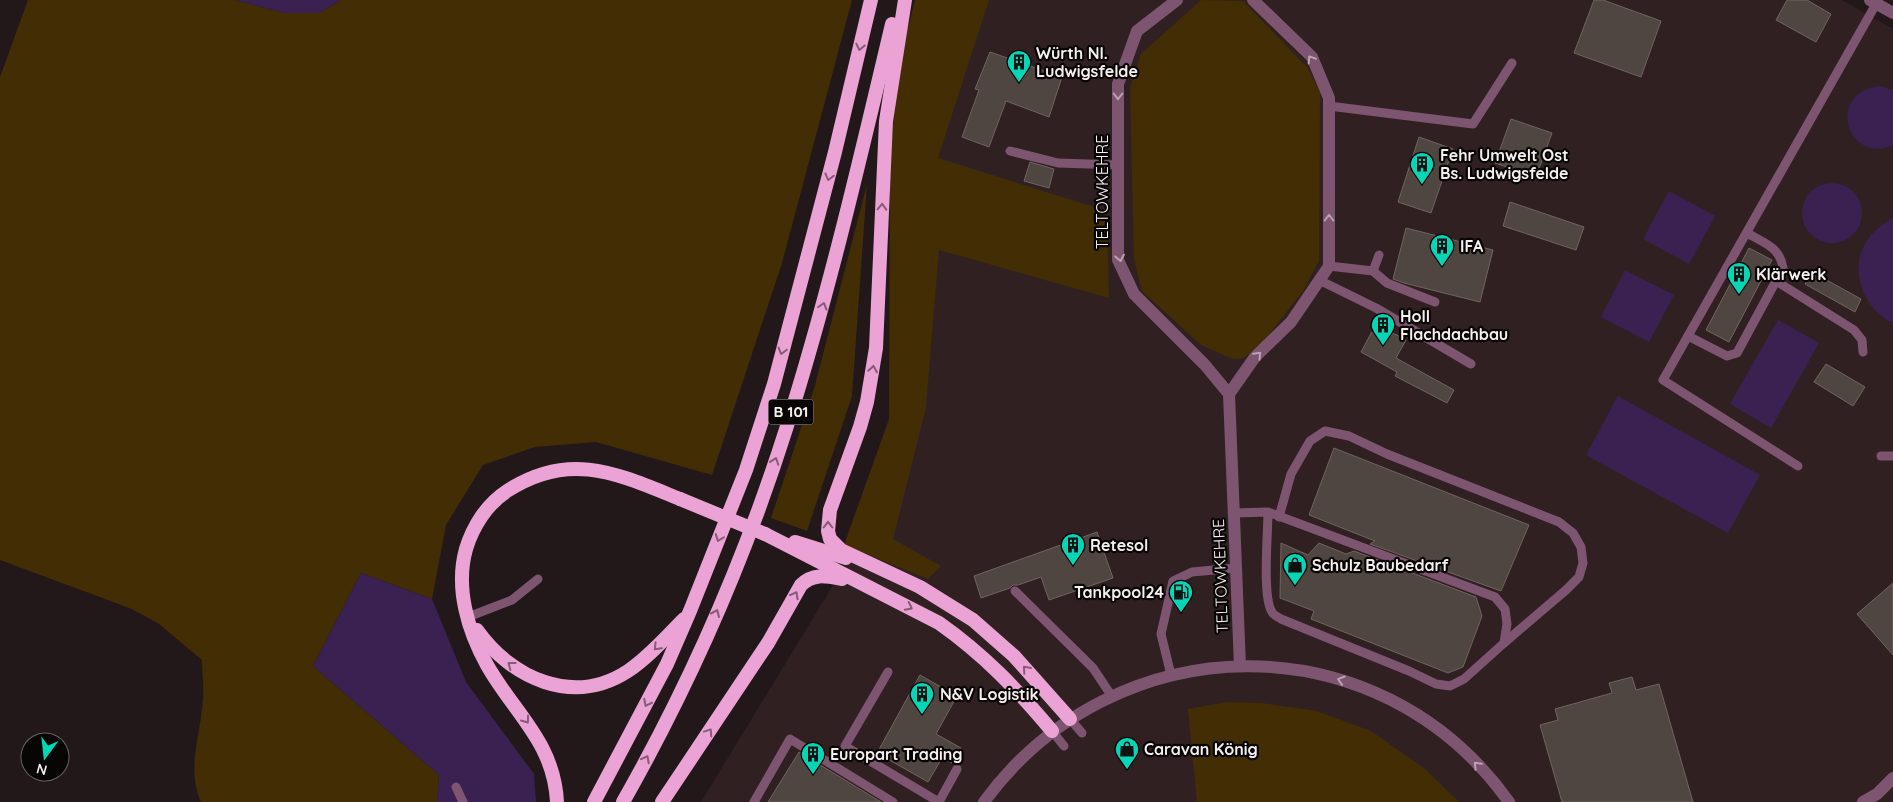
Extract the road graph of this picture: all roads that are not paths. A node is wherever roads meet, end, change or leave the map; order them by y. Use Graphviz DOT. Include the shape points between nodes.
graph roads {
  1 [pos="871,0"];
  2 [pos="898,0"];
  3 [pos="905,0"];
  4 [pos="1177,0"];
  5 [pos="1254,0"];
  6 [pos="1873,2"];
  7 [pos="1893,13"];
  8 [pos="1512,63"];
  9 [pos="1329,106"];
  10 [pos="1010,151"];
  11 [pos="1118,165"];
  12 [pos="1747,233"];
  13 [pos="1378,255"];
  14 [pos="1329,266"];
  15 [pos="1373,271"];
  16 [pos="1319,280"];
  17 [pos="1776,281"];
  18 [pos="1435,302"];
  19 [pos="1688,336"];
  20 [pos="1863,352"];
  21 [pos="1471,364"];
  22 [pos="1229,394"];
  23 [pos="1880,456"];
  24 [pos="1893,456"];
  25 [pos="1798,466"];
  26 [pos="1268,512"];
  27 [pos="1234,513"];
  28 [pos="1279,517"];
  29 [pos="792,545"];
  30 [pos="873,566"];
  31 [pos="1236,568"];
  32 [pos="538,579"];
  33 [pos="865,585"];
  34 [pos="1015,590"];
  35 [pos="690,611"];
  36 [pos="468,617"];
  37 [pos="1504,643"];
  38 [pos="1240,666"];
  39 [pos="888,672"];
  40 [pos="1171,675"];
  41 [pos="1111,695"];
  42 [pos="1070,719"];
  43 [pos="1052,731"];
  44 [pos="1082,733"];
  45 [pos="1064,746"];
  46 [pos="957,769"];
  47 [pos="1893,778"];
  48 [pos="456,787"];
  49 [pos="463,802"];
  50 [pos="557,802"];
  51 [pos="594,802"];
  52 [pos="623,802"];
  53 [pos="662,802"];
  54 [pos="754,802"];
  55 [pos="892,802"];
  56 [pos="939,802"];
  57 [pos="984,802"];
  58 [pos="1508,802"];
  59 [pos="1863,802"];
  1 -- 35 [label="highway, B 101, one-way" via="841,130 774,384 746,470"];
  52 -- 2 [label="highway, B 101, one-way" via="705,637 737,564 784,436 835,263"];
  30 -- 3 [label="highway, one-way" via="835,545 827,522 860,427 872,375 879,318 886,121"];
  4 -- 11 [label="street, TELTOWKEHRE, one-way" via="1137,31 1118,84"];
  9 -- 5 [label="street, one-way" via="1329,98 1312,57"];
  6 -- 7 [label="street"];
  6 -- 12 [label="lane"];
  8 -- 9 [label="lane" via="1473,124"];
  14 -- 9 [label="street, one-way"];
  10 -- 11 [label="lane" via="1058,163"];
  11 -- 22 [label="street, TELTOWKEHRE, one-way" via="1118,260 1134,294 1205,365"];
  12 -- 17 [label="lane" via="1776,250 1781,258 1783,268"];
  12 -- 19 [label="lane"];
  13 -- 15 [label="lane"];
  14 -- 15 [label="lane"];
  14 -- 16 [label="street"];
  15 -- 18 [label="lane" via="1387,283"];
  16 -- 21 [label="lane" via="1376,308"];
  22 -- 16 [label="street, one-way" via="1255,357 1291,322"];
  17 -- 19 [label="lane" via="1737,353 1727,356"];
  17 -- 20 [label="lane" via="1854,330 1862,340"];
  19 -- 25 [label="lane" via="1663,380"];
  22 -- 27 [label="street, TELTOWKEHRE"];
  23 -- 24 [label="lane"];
  26 -- 27 [label="lane"];
  26 -- 28 [label="lane"];
  26 -- 37 [label="lane" via="1268,600 1272,612 1281,619 1436,684 1450,686 1464,679"];
  27 -- 31 [label="street, TELTOWKEHRE"];
  28 -- 37 [label="lane" via="1496,597 1505,609"];
  28 -- 37 [label="lane" via="1291,474 1310,441 1325,432 1349,436 1559,522 1573,532 1581,547 1583,563 1579,577"];
  29 -- 30 [label="highway"];
  29 -- 33 [label="highway"];
  29 -- 36 [label="highway, bridge" via="629,478 597,470 547,472 504,493 482,515 464,556 462,586"];
  42 -- 30 [label="highway, one-way" via="1014,656 973,620 920,587"];
  31 -- 38 [label="street, TELTOWKEHRE"];
  31 -- 40 [label="lane" via="1192,572 1173,581 1161,634"];
  32 -- 36 [label="lane" via="512,600"];
  33 -- 43 [label="highway, one-way" via="932,619 964,641 1002,675"];
  53 -- 33 [label="highway, one-way" via="768,643 806,579 821,576"];
  34 -- 41 [label="lane" via="1094,668"];
  35 -- 36 [label="highway, one-way" via="652,652 626,672 594,685 574,687 554,685 516,670 498,656"];
  35 -- 51 [label="highway, B 101, one-way" via="667,664"];
  36 -- 50 [label="highway, one-way" via="488,666 542,747 551,769"];
  38 -- 40 [label="street" via="1204,668"];
  58 -- 38 [label="street, one-way" via="1456,744 1395,702 1329,677 1287,668"];
  39 -- 56 [label="lane" via="845,746"];
  40 -- 41 [label="street"];
  41 -- 42 [label="street"];
  42 -- 43 [label="street"];
  42 -- 44 [label="lane"];
  43 -- 45 [label="lane"];
  43 -- 57 [label="street" via="1011,768"];
  46 -- 56 [label="lane"];
  47 -- 59 [label="street"];
  48 -- 49 [label="lane"];
  54 -- 55 [label="lane" via="790,739"];
}
